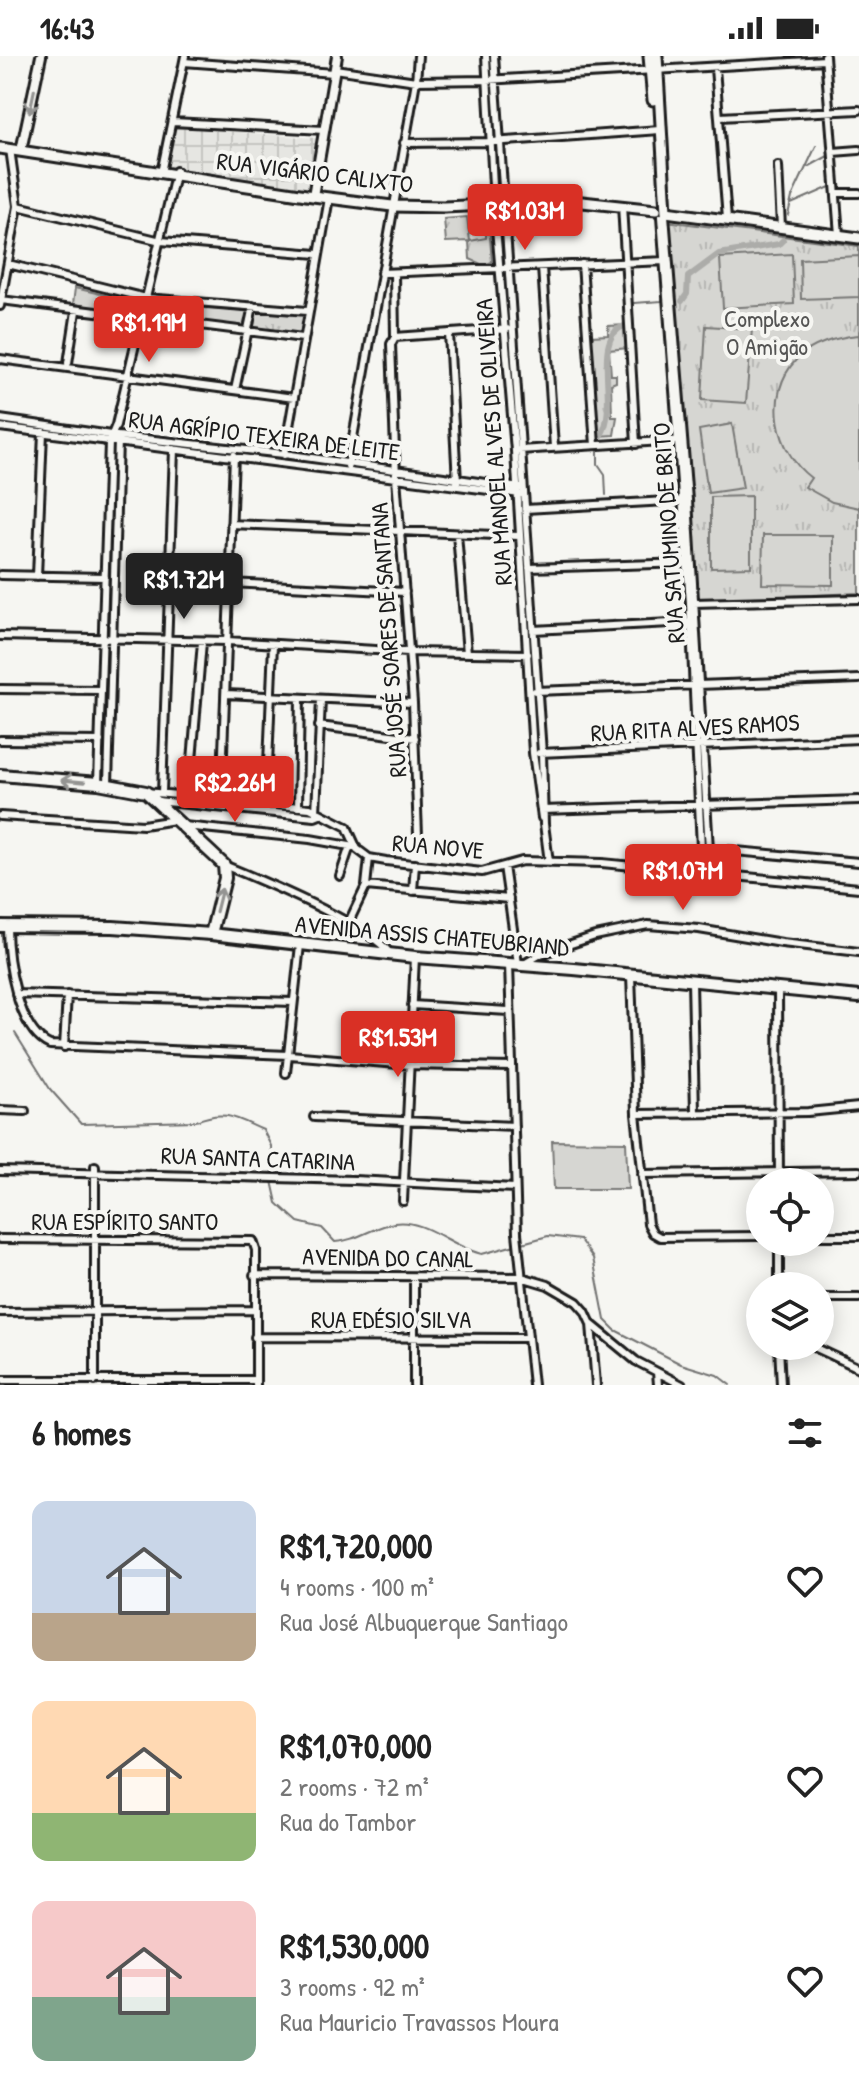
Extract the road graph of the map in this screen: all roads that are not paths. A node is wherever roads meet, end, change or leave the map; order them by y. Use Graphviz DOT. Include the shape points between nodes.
graph roads {
  1 [pos="41,56"];
  2 [pos="337,56"];
  3 [pos="418,56"];
  4 [pos="486,56"];
  5 [pos="494,56"];
  6 [pos="649,56"];
  7 [pos="657,56"];
  8 [pos="825,58"];
  9 [pos="184,59"];
  10 [pos="715,68"];
  11 [pos="334,71"];
  12 [pos="654,71"];
  13 [pos="491,80"];
  14 [pos="416,81"];
  15 [pos="859,110"];
  16 [pos="830,112"];
  17 [pos="720,117"];
  18 [pos="173,122"];
  19 [pos="324,130"];
  20 [pos="657,130"];
  21 [pos="0,141"];
  22 [pos="495,142"];
  23 [pos="404,143"];
  24 [pos="22,146"];
  25 [pos="5,149"];
  26 [pos="859,150"];
  27 [pos="833,152"];
  28 [pos="778,166"];
  29 [pos="162,170"];
  30 [pos="179,174"];
  31 [pos="837,193"];
  32 [pos="859,193"];
  33 [pos="313,196"];
  34 [pos="329,198"];
  35 [pos="498,204"];
  36 [pos="622,205"];
  37 [pos="18,206"];
  38 [pos="392,206"];
  39 [pos="662,211"];
  40 [pos="727,219"];
  41 [pos="781,227"];
  42 [pos="839,235"];
  43 [pos="859,238"];
  44 [pos="161,241"];
  45 [pos="317,254"];
  46 [pos="668,261"];
  47 [pos="625,263"];
  48 [pos="8,264"];
  49 [pos="582,264"];
  50 [pos="542,267"];
  51 [pos="506,268"];
  52 [pos="381,273"];
  53 [pos="394,273"];
  54 [pos="146,298"];
  55 [pos="1,300"];
  56 [pos="0,306"];
  57 [pos="253,306"];
  58 [pos="76,311"];
  59 [pos="307,311"];
  60 [pos="140,319"];
  61 [pos="508,329"];
  62 [pos="247,332"];
  63 [pos="449,333"];
  64 [pos="395,337"];
  65 [pos="303,338"];
  66 [pos="0,359"];
  67 [pos="68,363"];
  68 [pos="127,376"];
  69 [pos="235,390"];
  70 [pos="294,398"];
  71 [pos="0,419"];
  72 [pos="43,425"];
  73 [pos="0,427"];
  74 [pos="43,433"];
  75 [pos="114,439"];
  76 [pos="681,440"];
  77 [pos="636,444"];
  78 [pos="595,445"];
  79 [pos="174,446"];
  80 [pos="554,447"];
  81 [pos="518,450"];
  82 [pos="234,452"];
  83 [pos="283,458"];
  84 [pos="348,468"];
  85 [pos="396,474"];
  86 [pos="457,482"];
  87 [pos="520,491"];
  88 [pos="685,500"];
  89 [pos="525,509"];
  90 [pos="231,524"];
  91 [pos="400,532"];
  92 [pos="457,534"];
  93 [pos="522,536"];
  94 [pos="689,563"];
  95 [pos="529,568"];
  96 [pos="0,575"];
  97 [pos="37,576"];
  98 [pos="104,577"];
  99 [pos="113,577"];
  100 [pos="230,583"];
  101 [pos="405,592"];
  102 [pos="859,599"];
  103 [pos="692,603"];
  104 [pos="691,622"];
  105 [pos="533,630"];
  106 [pos="0,636"];
  107 [pos="107,639"];
  108 [pos="169,640"];
  109 [pos="227,641"];
  110 [pos="202,642"];
  111 [pos="273,644"];
  112 [pos="408,652"];
  113 [pos="467,653"];
  114 [pos="530,654"];
  115 [pos="859,679"];
  116 [pos="696,685"];
  117 [pos="0,689"];
  118 [pos="101,690"];
  119 [pos="537,690"];
  120 [pos="528,691"];
  121 [pos="226,694"];
  122 [pos="271,696"];
  123 [pos="300,698"];
  124 [pos="321,699"];
  125 [pos="413,703"];
  126 [pos="319,726"];
  127 [pos="415,738"];
  128 [pos="859,739"];
  129 [pos="0,740"];
  130 [pos="100,741"];
  131 [pos="703,745"];
  132 [pos="695,746"];
  133 [pos="533,753"];
  134 [pos="542,753"];
  135 [pos="0,775"];
  136 [pos="103,784"];
  137 [pos="189,796"];
  138 [pos="160,798"];
  139 [pos="222,799"];
  140 [pos="859,800"];
  141 [pos="703,804"];
  142 [pos="221,807"];
  143 [pos="298,807"];
  144 [pos="267,808"];
  145 [pos="541,810"];
  146 [pos="317,814"];
  147 [pos="0,816"];
  148 [pos="178,823"];
  149 [pos="418,835"];
  150 [pos="352,846"];
  151 [pos="369,858"];
  152 [pos="549,862"];
  153 [pos="859,862"];
  154 [pos="415,864"];
  155 [pos="224,865"];
  156 [pos="504,866"];
  157 [pos="340,876"];
  158 [pos="366,886"];
  159 [pos="859,888"];
  160 [pos="413,891"];
  161 [pos="509,899"];
  162 [pos="348,924"];
  163 [pos="3,926"];
  164 [pos="211,934"];
  165 [pos="300,945"];
  166 [pos="859,952"];
  167 [pos="390,954"];
  168 [pos="415,957"];
  169 [pos="517,964"];
  170 [pos="631,974"];
  171 [pos="692,981"];
  172 [pos="778,990"];
  173 [pos="16,994"];
  174 [pos="67,995"];
  175 [pos="859,997"];
  176 [pos="293,1002"];
  177 [pos="412,1005"];
  178 [pos="508,1011"];
  179 [pos="64,1047"];
  180 [pos="289,1055"];
  181 [pos="410,1065"];
  182 [pos="511,1067"];
  183 [pos="286,1073"];
  184 [pos="859,1107"];
  185 [pos="0,1110"];
  186 [pos="25,1111"];
  187 [pos="778,1111"];
  188 [pos="695,1112"];
  189 [pos="636,1114"];
  190 [pos="314,1117"];
  191 [pos="406,1122"];
  192 [pos="514,1126"];
  193 [pos="779,1168"];
  194 [pos="95,1170"];
  195 [pos="0,1171"];
  196 [pos="834,1171"];
  197 [pos="859,1171"];
  198 [pos="746,1172"];
  199 [pos="642,1174"];
  200 [pos="404,1182"];
  201 [pos="515,1188"];
  202 [pos="403,1201"];
  203 [pos="746,1236"];
  204 [pos="834,1236"];
  205 [pos="859,1236"];
  206 [pos="0,1239"];
  207 [pos="96,1241"];
  208 [pos="254,1275"];
  209 [pos="414,1277"];
  210 [pos="521,1277"];
  211 [pos="834,1298"];
  212 [pos="859,1298"];
  213 [pos="254,1310"];
  214 [pos="0,1312"];
  215 [pos="97,1312"];
  216 [pos="591,1324"];
  217 [pos="255,1337"];
  218 [pos="415,1338"];
  219 [pos="528,1338"];
  220 [pos="834,1356"];
  221 [pos="780,1360"];
  222 [pos="859,1368"];
  223 [pos="657,1372"];
  224 [pos="0,1380"];
  225 [pos="256,1382"];
  226 [pos="95,1383"];
  227 [pos="414,1385"];
  228 [pos="533,1385"];
  229 [pos="596,1385"];
  230 [pos="658,1385"];
  231 [pos="682,1385"];
  232 [pos="781,1385"];
  1 -- 24 [label="street, one-way"];
  2 -- 11 [label="street"];
  3 -- 14 [label="street"];
  4 -- 13 [label="street, RUA MANOEL ALVES DE OLIVEIRA"];
  5 -- 13 [label="street, RUA MANOEL ALVES DE OLIVEIRA"];
  6 -- 12 [label="main road, RUA SATUMINO DE BRITO"];
  7 -- 12 [label="main road, RUA SATUMINO DE BRITO"];
  8 -- 10 [label="street"];
  8 -- 16 [label="street"];
  9 -- 11 [label="street"];
  9 -- 18 [label="street"];
  10 -- 12 [label="street"];
  10 -- 17 [label="street"];
  11 -- 14 [label="street"];
  11 -- 19 [label="street"];
  12 -- 13 [label="street"];
  12 -- 20 [label="main road, RUA SATUMINO DE BRITO"];
  13 -- 14 [label="street"];
  13 -- 22 [label="street, RUA MANOEL ALVES DE OLIVEIRA"];
  14 -- 23 [label="street"];
  15 -- 16 [label="street"];
  16 -- 17 [label="street"];
  16 -- 27 [label="street"];
  17 -- 40 [label="street"];
  18 -- 19 [label="street"];
  18 -- 29 [label="street"];
  19 -- 33 [label="street"];
  20 -- 22 [label="street"];
  20 -- 39 [label="main road, RUA SATUMINO DE BRITO"];
  21 -- 24 [label="main road, RUA VIGÁRIO CALIXTO"];
  22 -- 23 [label="street"];
  22 -- 35 [label="street, RUA MANOEL ALVES DE OLIVEIRA"];
  23 -- 38 [label="street"];
  24 -- 29 [label="main road, RUA VIGÁRIO CALIXTO"];
  25 -- 29 [label="main road, RUA VIGÁRIO CALIXTO"];
  25 -- 37 [label="street"];
  26 -- 27 [label="street"];
  27 -- 31 [label="street"];
  28 -- 41 [label="street"];
  29 -- 30 [label="main road, RUA VIGÁRIO CALIXTO"];
  30 -- 33 [label="main road, RUA VIGÁRIO CALIXTO"];
  30 -- 44 [label="street"];
  31 -- 32 [label="street"];
  31 -- 42 [label="street"];
  33 -- 34 [label="main road, RUA VIGÁRIO CALIXTO"];
  34 -- 38 [label="main road, RUA VIGÁRIO CALIXTO"];
  34 -- 45 [label="street"];
  35 -- 36 [label="main road, RUA VIGÁRIO CALIXTO"];
  35 -- 38 [label="main road, RUA VIGÁRIO CALIXTO"];
  35 -- 51 [label="street, RUA MANOEL ALVES DE OLIVEIRA"];
  36 -- 39 [label="main road, RUA VIGÁRIO CALIXTO"];
  36 -- 47 [label="street"];
  37 -- 44 [label="street"];
  37 -- 48 [label="street"];
  38 -- 52 [label="street"];
  39 -- 40 [label="main road, RUA VIGÁRIO CALIXTO"];
  39 -- 46 [label="street, RUA SATUMINO DE BRITO"];
  40 -- 41 [label="main road, RUA VIGÁRIO CALIXTO"];
  41 -- 42 [label="main road, RUA VIGÁRIO CALIXTO"];
  42 -- 43 [label="main road, RUA VIGÁRIO CALIXTO"];
  44 -- 45 [label="street"];
  44 -- 54 [label="street"];
  45 -- 59 [label="street"];
  46 -- 47 [label="street"];
  46 -- 76 [label="street, RUA SATUMINO DE BRITO"];
  47 -- 49 [label="street"];
  47 -- 77 [label="street"];
  48 -- 54 [label="street"];
  48 -- 55 [label="street"];
  49 -- 50 [label="street"];
  49 -- 78 [label="street"];
  50 -- 51 [label="street"];
  50 -- 80 [label="street"];
  51 -- 53 [label="street"];
  51 -- 61 [label="street, RUA MANOEL ALVES DE OLIVEIRA"];
  52 -- 53 [label="street"];
  52 -- 84 [label="street"];
  53 -- 64 [label="street"];
  54 -- 57 [label="street"];
  54 -- 60 [label="street"];
  55 -- 56 [label="street"];
  55 -- 58 [label="street"];
  57 -- 59 [label="street"];
  57 -- 62 [label="street"];
  58 -- 60 [label="street"];
  58 -- 67 [label="street"];
  59 -- 65 [label="street"];
  60 -- 62 [label="street"];
  60 -- 68 [label="street"];
  61 -- 63 [label="street"];
  61 -- 81 [label="street, RUA MANOEL ALVES DE OLIVEIRA"];
  62 -- 65 [label="street"];
  62 -- 69 [label="street"];
  63 -- 64 [label="street"];
  63 -- 86 [label="street"];
  64 -- 85 [label="street, RUA JOSÉ SOARES DE SANTANA" via="391,348"];
  65 -- 70 [label="street"];
  66 -- 68 [label="street"];
  68 -- 69 [label="street"];
  68 -- 75 [label="street"];
  69 -- 70 [label="street"];
  70 -- 83 [label="street"];
  71 -- 72 [label="street, RUA AGRÍPIO TEXEIRA DE LEITE"];
  72 -- 74 [label="street"];
  72 -- 75 [label="street, RUA AGRÍPIO TEXEIRA DE LEITE"];
  73 -- 74 [label="street, RUA AGRÍPIO TEXEIRA DE LEITE"];
  74 -- 75 [label="street, RUA AGRÍPIO TEXEIRA DE LEITE"];
  74 -- 97 [label="street"];
  75 -- 79 [label="street, RUA AGRÍPIO TEXEIRA DE LEITE"];
  75 -- 98 [label="street"];
  75 -- 99 [label="street"];
  76 -- 77 [label="street"];
  76 -- 88 [label="street, RUA SATUMINO DE BRITO"];
  77 -- 78 [label="street"];
  78 -- 80 [label="street"];
  79 -- 82 [label="street, RUA AGRÍPIO TEXEIRA DE LEITE"];
  79 -- 108 [label="street"];
  80 -- 81 [label="street"];
  81 -- 87 [label="street, RUA MANOEL ALVES DE OLIVEIRA"];
  82 -- 83 [label="street, RUA AGRÍPIO TEXEIRA DE LEITE"];
  82 -- 90 [label="street"];
  83 -- 84 [label="street, RUA AGRÍPIO TEXEIRA DE LEITE"];
  84 -- 85 [label="street, RUA AGRÍPIO TEXEIRA DE LEITE"];
  85 -- 86 [label="street, RUA AGRÍPIO TEXEIRA DE LEITE"];
  85 -- 91 [label="street, RUA JOSÉ SOARES DE SANTANA"];
  86 -- 87 [label="street, RUA AGRÍPIO TEXEIRA DE LEITE"];
  87 -- 89 [label="street, RUA MANOEL ALVES DE OLIVEIRA"];
  87 -- 93 [label="street, RUA MANOEL ALVES DE OLIVEIRA"];
  88 -- 89 [label="street"];
  88 -- 94 [label="street, RUA SATUMINO DE BRITO"];
  89 -- 93 [label="street, RUA MANOEL ALVES DE OLIVEIRA"];
  90 -- 91 [label="street"];
  90 -- 100 [label="street"];
  91 -- 92 [label="street"];
  91 -- 101 [label="street, RUA JOSÉ SOARES DE SANTANA"];
  92 -- 93 [label="street"];
  92 -- 113 [label="street"];
  93 -- 95 [label="street, RUA MANOEL ALVES DE OLIVEIRA"];
  93 -- 114 [label="street, RUA MANOEL ALVES DE OLIVEIRA"];
  94 -- 95 [label="street"];
  94 -- 103 [label="street, RUA SATUMINO DE BRITO"];
  95 -- 105 [label="street, RUA MANOEL ALVES DE OLIVEIRA"];
  96 -- 97 [label="street"];
  97 -- 98 [label="street"];
  98 -- 99 [label="street"];
  98 -- 107 [label="street"];
  99 -- 107 [label="street"];
  100 -- 101 [label="street"];
  100 -- 109 [label="street"];
  101 -- 112 [label="street, RUA JOSÉ SOARES DE SANTANA"];
  102 -- 103 [label="street"];
  103 -- 104 [label="street, RUA SATUMINO DE BRITO"];
  103 -- 116 [label="street, RUA SATUMINO DE BRITO"];
  104 -- 105 [label="street"];
  104 -- 116 [label="street, RUA SATUMINO DE BRITO"];
  105 -- 114 [label="street, RUA MANOEL ALVES DE OLIVEIRA"];
  106 -- 107 [label="street"];
  107 -- 108 [label="street"];
  107 -- 118 [label="street"];
  107 -- 136 [label="street"];
  108 -- 110 [label="street"];
  108 -- 138 [label="street"];
  109 -- 110 [label="street"];
  109 -- 111 [label="street"];
  109 -- 121 [label="street"];
  110 -- 137 [label="street"];
  111 -- 112 [label="street"];
  111 -- 122 [label="street"];
  112 -- 113 [label="street"];
  112 -- 125 [label="street, RUA JOSÉ SOARES DE SANTANA"];
  113 -- 114 [label="street"];
  114 -- 119 [label="street, RUA MANOEL ALVES DE OLIVEIRA"];
  114 -- 120 [label="street, RUA MANOEL ALVES DE OLIVEIRA"];
  115 -- 116 [label="street"];
  116 -- 119 [label="street"];
  116 -- 131 [label="street, RUA SATUMINO DE BRITO"];
  116 -- 132 [label="street, RUA SATUMINO DE BRITO"];
  117 -- 118 [label="street"];
  118 -- 130 [label="street"];
  119 -- 120 [label="street"];
  119 -- 134 [label="street, RUA MANOEL ALVES DE OLIVEIRA"];
  120 -- 133 [label="street, RUA MANOEL ALVES DE OLIVEIRA"];
  121 -- 122 [label="street"];
  121 -- 139 [label="street"];
  122 -- 123 [label="street"];
  122 -- 144 [label="street"];
  123 -- 124 [label="street"];
  123 -- 143 [label="street"];
  124 -- 125 [label="street"];
  124 -- 126 [label="street"];
  125 -- 127 [label="street, RUA JOSÉ SOARES DE SANTANA"];
  126 -- 127 [label="street"];
  126 -- 146 [label="street"];
  127 -- 149 [label="street, RUA JOSÉ SOARES DE SANTANA"];
  128 -- 131 [label="street, RUA RITA ALVES RAMOS"];
  129 -- 130 [label="street"];
  130 -- 136 [label="street"];
  131 -- 132 [label="street, RUA RITA ALVES RAMOS"];
  131 -- 141 [label="street, RUA SATUMINO DE BRITO"];
  132 -- 134 [label="street, RUA RITA ALVES RAMOS"];
  132 -- 141 [label="street, RUA SATUMINO DE BRITO"];
  133 -- 134 [label="street, RUA RITA ALVES RAMOS"];
  133 -- 145 [label="street, RUA MANOEL ALVES DE OLIVEIRA"];
  134 -- 145 [label="street, RUA MANOEL ALVES DE OLIVEIRA"];
  136 -- 135 [label="main road, one-way"];
  136 -- 138 [label="main road"];
  137 -- 138 [label="street"];
  137 -- 139 [label="street"];
  138 -- 142 [label="street"];
  138 -- 148 [label="main road"];
  139 -- 142 [label="street"];
  139 -- 144 [label="street"];
  140 -- 141 [label="street"];
  141 -- 145 [label="street"];
  141 -- 153 [label="street, RUA SATUMINO DE BRITO" via="705,849"];
  142 -- 144 [label="street"];
  143 -- 144 [label="street"];
  143 -- 146 [label="street"];
  144 -- 146 [label="street"];
  145 -- 152 [label="street, RUA MANOEL ALVES DE OLIVEIRA"];
  146 -- 150 [label="street" via="347,827"];
  147 -- 148 [label="street"];
  148 -- 150 [label="street"];
  148 -- 155 [label="main road"];
  150 -- 151 [label="street"];
  150 -- 157 [label="street"];
  151 -- 154 [label="street, RUA NOVE"];
  151 -- 158 [label="street"];
  152 -- 156 [label="street, RUA NOVE"];
  152 -- 159 [label="street, RUA NOVE"];
  154 -- 156 [label="street, RUA NOVE" via="482,872"];
  154 -- 160 [label="street"];
  155 -- 162 [label="street"];
  164 -- 155 [label="main road, one-way"];
  156 -- 161 [label="street"];
  158 -- 160 [label="street"];
  158 -- 162 [label="street"];
  160 -- 161 [label="street"];
  161 -- 169 [label="street"];
  162 -- 167 [label="street"];
  163 -- 164 [label="main road, AVENIDA ASSIS CHATEUBRIAND"];
  163 -- 173 [label="street"];
  164 -- 165 [label="main road, AVENIDA ASSIS CHATEUBRIAND"];
  165 -- 167 [label="main road, AVENIDA ASSIS CHATEUBRIAND"];
  165 -- 176 [label="street"];
  166 -- 169 [label="street" via="648,925 609,932"];
  167 -- 168 [label="main road, AVENIDA ASSIS CHATEUBRIAND"];
  168 -- 169 [label="main road, AVENIDA ASSIS CHATEUBRIAND"];
  168 -- 177 [label="street"];
  169 -- 170 [label="main road, AVENIDA ASSIS CHATEUBRIAND"];
  169 -- 178 [label="street"];
  170 -- 171 [label="main road, AVENIDA ASSIS CHATEUBRIAND"];
  170 -- 189 [label="street"];
  171 -- 172 [label="main road, AVENIDA ASSIS CHATEUBRIAND"];
  171 -- 188 [label="street"];
  172 -- 175 [label="main road, AVENIDA ASSIS CHATEUBRIAND"];
  172 -- 187 [label="street"];
  173 -- 174 [label="street"];
  173 -- 179 [label="street" via="40,1039"];
  174 -- 176 [label="street"];
  174 -- 179 [label="street"];
  176 -- 180 [label="street"];
  177 -- 178 [label="street"];
  177 -- 181 [label="street"];
  178 -- 182 [label="street"];
  179 -- 180 [label="street"];
  180 -- 181 [label="street"];
  180 -- 183 [label="street"];
  181 -- 182 [label="street"];
  181 -- 191 [label="street"];
  182 -- 192 [label="street"];
  184 -- 187 [label="street"];
  185 -- 186 [label="street"];
  187 -- 188 [label="street"];
  187 -- 193 [label="street"];
  188 -- 189 [label="street"];
  189 -- 199 [label="street"];
  190 -- 191 [label="street"];
  191 -- 192 [label="street"];
  191 -- 200 [label="street"];
  192 -- 201 [label="street"];
  194 -- 195 [label="street, RUA SANTA CATARINA"];
  194 -- 200 [label="street, RUA SANTA CATARINA"];
  194 -- 207 [label="street"];
  196 -- 197 [label="street"];
  198 -- 199 [label="street"];
  199 -- 203 [label="street" via="653,1233"];
  200 -- 201 [label="street, RUA SANTA CATARINA"];
  200 -- 202 [label="street"];
  201 -- 210 [label="street"];
  204 -- 205 [label="street"];
  206 -- 207 [label="street, RUA ESPÍRITO SANTO"];
  207 -- 208 [label="street, RUA ESPÍRITO SANTO" via="249,1240 255,1245"];
  207 -- 215 [label="street"];
  208 -- 209 [label="street, AVENIDA DO CANAL"];
  208 -- 213 [label="street"];
  209 -- 210 [label="street, AVENIDA DO CANAL"];
  209 -- 218 [label="street"];
  210 -- 216 [label="street" via="577,1302"];
  210 -- 219 [label="street"];
  211 -- 212 [label="street"];
  213 -- 215 [label="street"];
  213 -- 217 [label="street"];
  214 -- 215 [label="street"];
  215 -- 226 [label="street"];
  216 -- 223 [label="street"];
  216 -- 229 [label="street"];
  217 -- 218 [label="street, RUA EDÉSIO SILVA"];
  217 -- 225 [label="street"];
  218 -- 219 [label="street, RUA EDÉSIO SILVA"];
  218 -- 227 [label="street"];
  219 -- 228 [label="street"];
  220 -- 222 [label="street"];
  221 -- 232 [label="street"];
  223 -- 230 [label="street"];
  223 -- 231 [label="street"];
  224 -- 226 [label="street"];
  225 -- 226 [label="street"];
}
